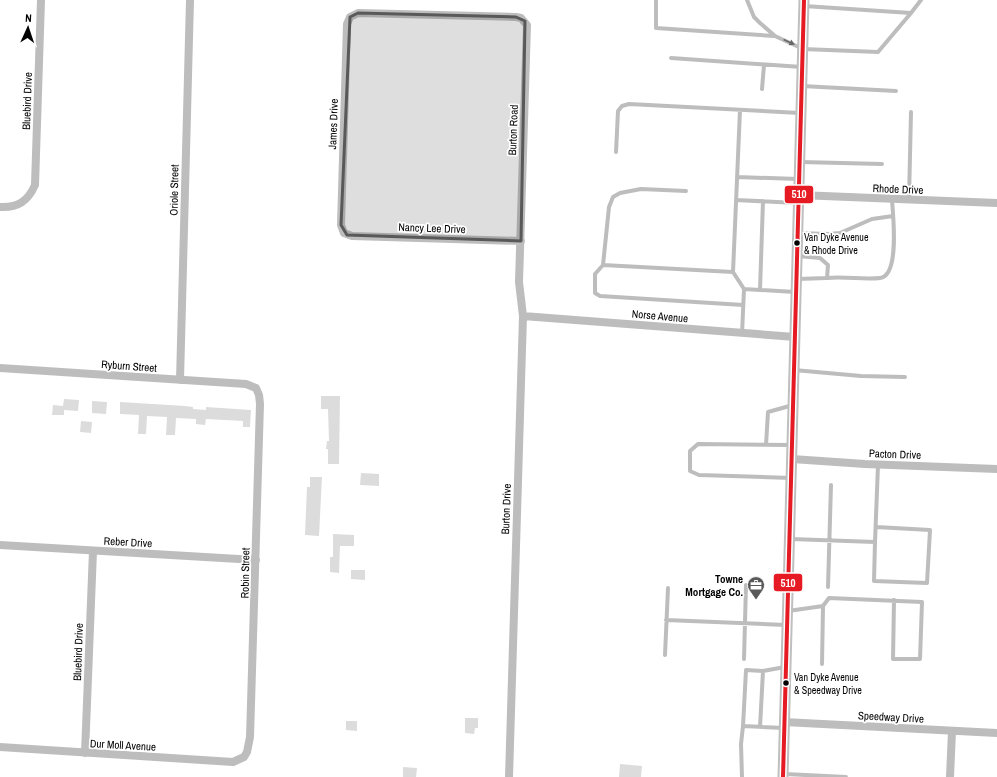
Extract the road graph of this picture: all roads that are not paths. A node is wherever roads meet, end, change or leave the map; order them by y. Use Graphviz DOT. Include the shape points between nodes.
graph roads {
  1 [pos="41,0"];
  2 [pos="190,0"];
  3 [pos="656,0"];
  4 [pos="748,0"];
  5 [pos="921,0"];
  6 [pos="804,3"];
  7 [pos="911,12"];
  8 [pos="525,21"];
  9 [pos="774,36"];
  10 [pos="803,49"];
  11 [pos="671,58"];
  12 [pos="764,65"];
  13 [pos="802,66"];
  14 [pos="801,86"];
  15 [pos="762,89"];
  16 [pos="896,91"];
  17 [pos="740,110"];
  18 [pos="911,112"];
  19 [pos="801,113"];
  20 [pos="616,152"];
  21 [pos="800,162"];
  22 [pos="882,164"];
  23 [pos="737,177"];
  24 [pos="800,179"];
  25 [pos="686,191"];
  26 [pos="799,199"];
  27 [pos="736,200"];
  28 [pos="892,200"];
  29 [pos="909,200"];
  30 [pos="764,202"];
  31 [pos="997,203"];
  32 [pos="0,207"];
  33 [pos="893,216"];
  34 [pos="344,233"];
  35 [pos="798,233"];
  36 [pos="521,241"];
  37 [pos="797,256"];
  38 [pos="603,265"];
  39 [pos="733,272"];
  40 [pos="828,278"];
  41 [pos="796,279"];
  42 [pos="744,289"];
  43 [pos="760,290"];
  44 [pos="796,292"];
  45 [pos="743,305"];
  46 [pos="523,316"];
  47 [pos="742,334"];
  48 [pos="795,337"];
  49 [pos="0,368"];
  50 [pos="794,370"];
  51 [pos="905,377"];
  52 [pos="180,380"];
  53 [pos="256,388"];
  54 [pos="793,404"];
  55 [pos="766,445"];
  56 [pos="792,445"];
  57 [pos="792,459"];
  58 [pos="878,465"];
  59 [pos="997,469"];
  60 [pos="791,478"];
  61 [pos="831,485"];
  62 [pos="876,527"];
  63 [pos="789,539"];
  64 [pos="830,541"];
  65 [pos="875,542"];
  66 [pos="0,545"];
  67 [pos="93,552"];
  68 [pos="256,560"];
  69 [pos="746,586"];
  70 [pos="828,587"];
  71 [pos="668,588"];
  72 [pos="894,600"];
  73 [pos="823,606"];
  74 [pos="787,611"];
  75 [pos="666,620"];
  76 [pos="746,623"];
  77 [pos="787,625"];
  78 [pos="665,655"];
  79 [pos="744,659"];
  80 [pos="822,664"];
  81 [pos="786,667"];
  82 [pos="762,671"];
  83 [pos="784,725"];
  84 [pos="743,726"];
  85 [pos="760,727"];
  86 [pos="952,731"];
  87 [pos="997,733"];
  88 [pos="0,747"];
  89 [pos="85,753"];
  90 [pos="244,757"];
  91 [pos="783,775"];
  92 [pos="509,777"];
  93 [pos="742,777"];
  94 [pos="846,777"];
  95 [pos="950,777"];
  1 -- 32 [label="street, Bluebird Drive" via="35,185 27,200 13,206"];
  2 -- 52 [label="street, Oriole Street"];
  3 -- 9 [label="lane" via="656,28"];
  4 -- 9 [label="lane" via="754,17"];
  5 -- 7 [label="lane"];
  6 -- 7 [label="lane"];
  6 -- 10 [label="main road"];
  7 -- 10 [label="lane" via="878,52"];
  8 -- 34 [label="street, James Drive" via="516,17 358,13 350,17 347,24 341,225"];
  8 -- 36 [label="street, Burton Road" via="527,28"];
  9 -- 10 [label="lane, one-way"];
  10 -- 13 [label="main road"];
  11 -- 12 [label="lane"];
  12 -- 13 [label="lane"];
  12 -- 15 [label="lane"];
  13 -- 14 [label="main road"];
  14 -- 16 [label="lane"];
  14 -- 19 [label="main road"];
  17 -- 19 [label="lane"];
  17 -- 20 [label="lane" via="629,104 622,106 618,111"];
  17 -- 23 [label="lane"];
  18 -- 29 [label="lane"];
  19 -- 21 [label="main road"];
  21 -- 22 [label="lane"];
  21 -- 24 [label="main road"];
  23 -- 24 [label="lane"];
  23 -- 27 [label="lane"];
  24 -- 26 [label="main road"];
  25 -- 38 [label="lane" via="641,189 613,197 609,207"];
  26 -- 28 [label="street, Rhode Drive"];
  26 -- 30 [label="lane"];
  26 -- 35 [label="main road"];
  27 -- 30 [label="lane"];
  27 -- 39 [label="lane"];
  28 -- 29 [label="street, Rhode Drive"];
  28 -- 33 [label="lane"];
  29 -- 31 [label="street, Rhode Drive"];
  30 -- 43 [label="lane"];
  33 -- 35 [label="lane" via="872,219 840,233"];
  33 -- 40 [label="lane" via="893,261 888,274 882,278"];
  34 -- 36 [label="street, Nancy Lee Drive" via="352,236"];
  35 -- 37 [label="main road"];
  36 -- 46 [label="street, Burton Drive" via="519,282"];
  37 -- 40 [label="lane" via="820,258 828,265"];
  37 -- 41 [label="main road"];
  38 -- 39 [label="lane"];
  38 -- 45 [label="lane" via="595,274 595,293 600,296"];
  39 -- 42 [label="lane"];
  40 -- 41 [label="lane"];
  41 -- 44 [label="main road"];
  42 -- 43 [label="lane"];
  42 -- 45 [label="lane"];
  43 -- 44 [label="lane"];
  44 -- 48 [label="main road"];
  45 -- 47 [label="lane"];
  46 -- 47 [label="street, Norse Avenue"];
  46 -- 92 [label="street, Burton Drive"];
  47 -- 48 [label="street, Norse Avenue"];
  48 -- 50 [label="main road"];
  49 -- 52 [label="street, Ryburn Street"];
  50 -- 51 [label="lane"];
  50 -- 54 [label="main road"];
  52 -- 53 [label="street, Ryburn Street" via="246,384"];
  53 -- 68 [label="street, Robin Street" via="260,404"];
  54 -- 55 [label="lane" via="768,412"];
  54 -- 56 [label="main road"];
  55 -- 56 [label="lane"];
  55 -- 60 [label="lane" via="698,444 690,451 690,471 699,475"];
  56 -- 57 [label="main road"];
  57 -- 58 [label="street, Pacton Drive"];
  57 -- 60 [label="main road"];
  58 -- 59 [label="street, Pacton Drive"];
  58 -- 62 [label="lane"];
  60 -- 63 [label="main road"];
  61 -- 64 [label="lane"];
  62 -- 65 [label="lane"];
  62 -- 65 [label="lane" via="930,530 927,583 874,581"];
  63 -- 64 [label="lane"];
  63 -- 74 [label="main road"];
  64 -- 65 [label="lane"];
  64 -- 70 [label="lane"];
  66 -- 67 [label="street, Reber Drive"];
  67 -- 68 [label="street, Reber Drive"];
  67 -- 89 [label="street, Bluebird Drive"];
  68 -- 90 [label="street, Robin Street" via="250,737"];
  69 -- 76 [label="lane"];
  71 -- 75 [label="lane"];
  72 -- 72 [label="lane" via="922,602 920,659 893,658"];
  72 -- 73 [label="lane" via="829,598"];
  73 -- 74 [label="lane"];
  73 -- 80 [label="lane"];
  74 -- 77 [label="main road"];
  75 -- 76 [label="lane"];
  75 -- 78 [label="lane"];
  76 -- 77 [label="lane"];
  76 -- 79 [label="lane"];
  77 -- 81 [label="main road"];
  81 -- 82 [label="lane"];
  81 -- 83 [label="main road"];
  82 -- 84 [label="lane" via="746,670"];
  82 -- 85 [label="lane"];
  83 -- 85 [label="lane"];
  83 -- 86 [label="street, Speedway Drive"];
  83 -- 91 [label="main road"];
  84 -- 85 [label="lane"];
  84 -- 93 [label="lane"];
  86 -- 87 [label="street, Speedway Drive"];
  86 -- 95 [label="street"];
  88 -- 89 [label="street, Dur Moll Avenue"];
  89 -- 90 [label="street, Dur Moll Avenue" via="233,762"];
  91 -- 94 [label="lane"];
}
